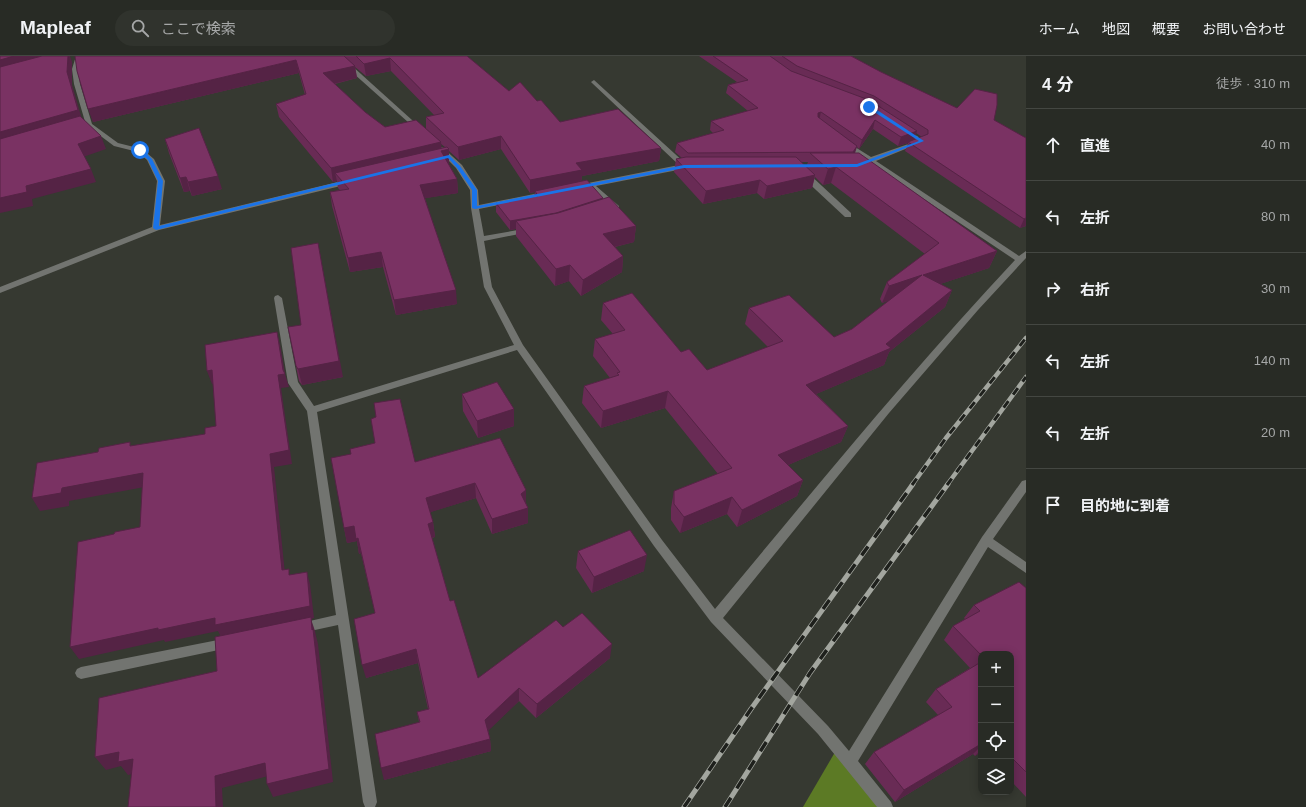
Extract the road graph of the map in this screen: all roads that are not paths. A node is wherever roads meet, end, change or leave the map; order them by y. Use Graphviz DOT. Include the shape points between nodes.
graph roads {
  1 [pos="337,56"];
  2 [pos="77,57"];
  3 [pos="594,82"];
  4 [pos="896,124"];
  5 [pos="837,138"];
  6 [pos="869,161"];
  7 [pos="684,166"];
  8 [pos="692,166"];
  9 [pos="796,166"];
  10 [pos="850,166"];
  11 [pos="356,179"];
  12 [pos="591,185"];
  13 [pos="568,189"];
  14 [pos="552,192"];
  15 [pos="475,208"];
  16 [pos="624,215"];
  17 [pos="848,215"];
  18 [pos="156,228"];
  19 [pos="534,229"];
  20 [pos="480,239"];
  21 [pos="1023,256"];
  22 [pos="0,290"];
  23 [pos="278,298"];
  24 [pos="519,346"];
  25 [pos="312,410"];
  26 [pos="1026,484"];
  27 [pos="986,540"];
  28 [pos="1026,568"];
  29 [pos="715,618"];
  30 [pos="343,619"];
  31 [pos="289,630"];
  32 [pos="243,640"];
  33 [pos="81,673"];
  34 [pos="850,762"];
  35 [pos="370,802"];
  36 [pos="886,807"];
  1 -- 15 [label="street" via="429,139 445,158 459,167 474,190"];
  2 -- 18 [label="street" via="75,69 86,126 116,145 140,150 150,159 161,181"];
  3 -- 7 [label="street"];
  4 -- 6 [label="street" via="922,141"];
  5 -- 6 [label="street"];
  6 -- 10 [label="street"];
  6 -- 21 [label="street"];
  7 -- 8 [label="street"];
  7 -- 12 [label="street"];
  9 -- 17 [label="street"];
  11 -- 18 [label="street"];
  12 -- 13 [label="street"];
  12 -- 16 [label="street" via="611,208"];
  14 -- 15 [label="street"];
  15 -- 20 [label="street"];
  18 -- 22 [label="street"];
  19 -- 20 [label="street"];
  20 -- 24 [label="street" via="488,287"];
  21 -- 29 [label="street" via="886,411"];
  23 -- 25 [label="street" via="293,383"];
  24 -- 25 [label="street"];
  24 -- 29 [label="street" via="658,543"];
  25 -- 30 [label="street"];
  26 -- 27 [label="street"];
  27 -- 28 [label="street"];
  27 -- 34 [label="street"];
  29 -- 34 [label="street" via="823,730"];
  30 -- 31 [label="street"];
  30 -- 35 [label="street"];
  32 -- 33 [label="street"];
  34 -- 36 [label="street"];
}
